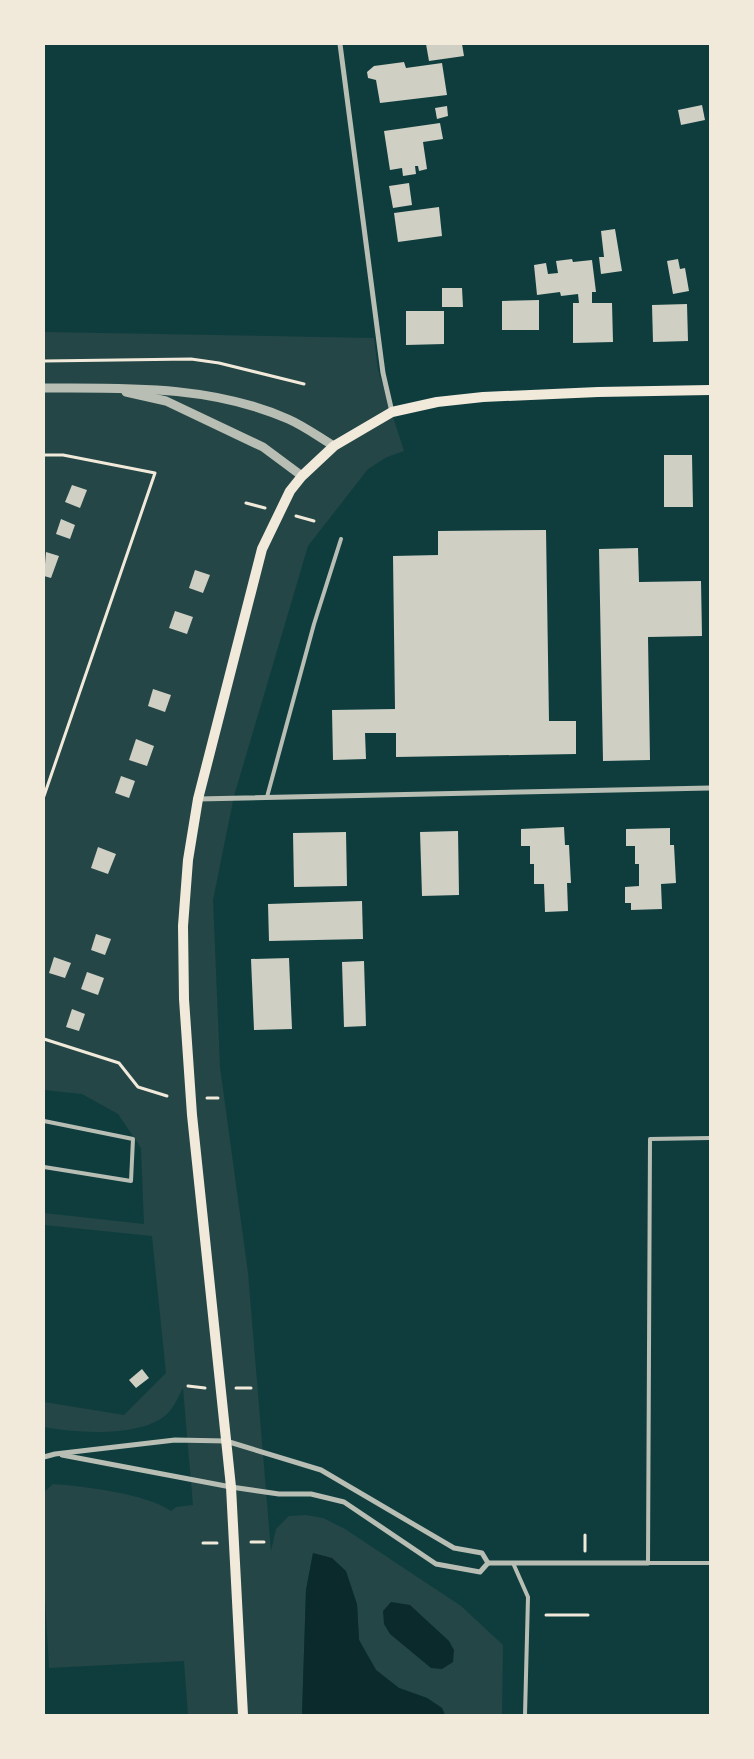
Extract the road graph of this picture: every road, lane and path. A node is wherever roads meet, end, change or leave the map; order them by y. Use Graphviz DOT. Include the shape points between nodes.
graph roads {
  1 [pos="340,44"];
  2 [pos="44,361"];
  3 [pos="304,384"];
  4 [pos="44,388"];
  5 [pos="106,388"];
  6 [pos="710,390"];
  7 [pos="392,412"];
  8 [pos="334,446"];
  9 [pos="44,455"];
  10 [pos="302,476"];
  11 [pos="341,539"];
  12 [pos="710,788"];
  13 [pos="44,796"];
  14 [pos="267,797"];
  15 [pos="198,799"];
  16 [pos="44,1039"];
  17 [pos="167,1096"];
  18 [pos="44,1121"];
  19 [pos="710,1138"];
  20 [pos="44,1167"];
  21 [pos="226,1441"];
  22 [pos="55,1454"];
  23 [pos="44,1457"];
  24 [pos="231,1487"];
  25 [pos="488,1563"];
  26 [pos="513,1563"];
  27 [pos="648,1563"];
  28 [pos="710,1563"];
  29 [pos="546,1615"];
  30 [pos="588,1615"];
  31 [pos="243,1715"];
  32 [pos="525,1715"];
  1 -- 7 [label="street" via="383,374"];
  2 -- 3 [label="path" via="191,359"];
  4 -- 5 [label="street"];
  5 -- 8 [label="street" via="182,390 232,401 288,419"];
  5 -- 10 [label="street" via="166,401 263,447"];
  6 -- 7 [label="main road" via="483,397 437,402"];
  7 -- 8 [label="main road"];
  8 -- 10 [label="main road"];
  9 -- 13 [label="path" via="63,455 155,473"];
  10 -- 15 [label="main road" via="290,490 262,549"];
  11 -- 14 [label="lane" via="314,624"];
  12 -- 14 [label="street"];
  14 -- 15 [label="street"];
  15 -- 21 [label="main road" via="188,860 183,926 184,999 192,1115"];
  16 -- 17 [label="path" via="119,1063 138,1087"];
  18 -- 20 [label="lane" via="133,1140 131,1181"];
  19 -- 27 [label="lane" via="650,1139"];
  21 -- 22 [label="street" via="175,1440"];
  21 -- 24 [label="main road"];
  21 -- 25 [label="street" via="320,1470 454,1548 482,1553"];
  22 -- 23 [label="street"];
  22 -- 24 [label="street"];
  24 -- 25 [label="street" via="279,1494 311,1494 344,1502 436,1564 480,1572"];
  24 -- 31 [label="main road"];
  25 -- 26 [label="street"];
  26 -- 27 [label="street"];
  26 -- 32 [label="lane" via="528,1597"];
  27 -- 28 [label="lane"];
  29 -- 30 [label="path"];
}
